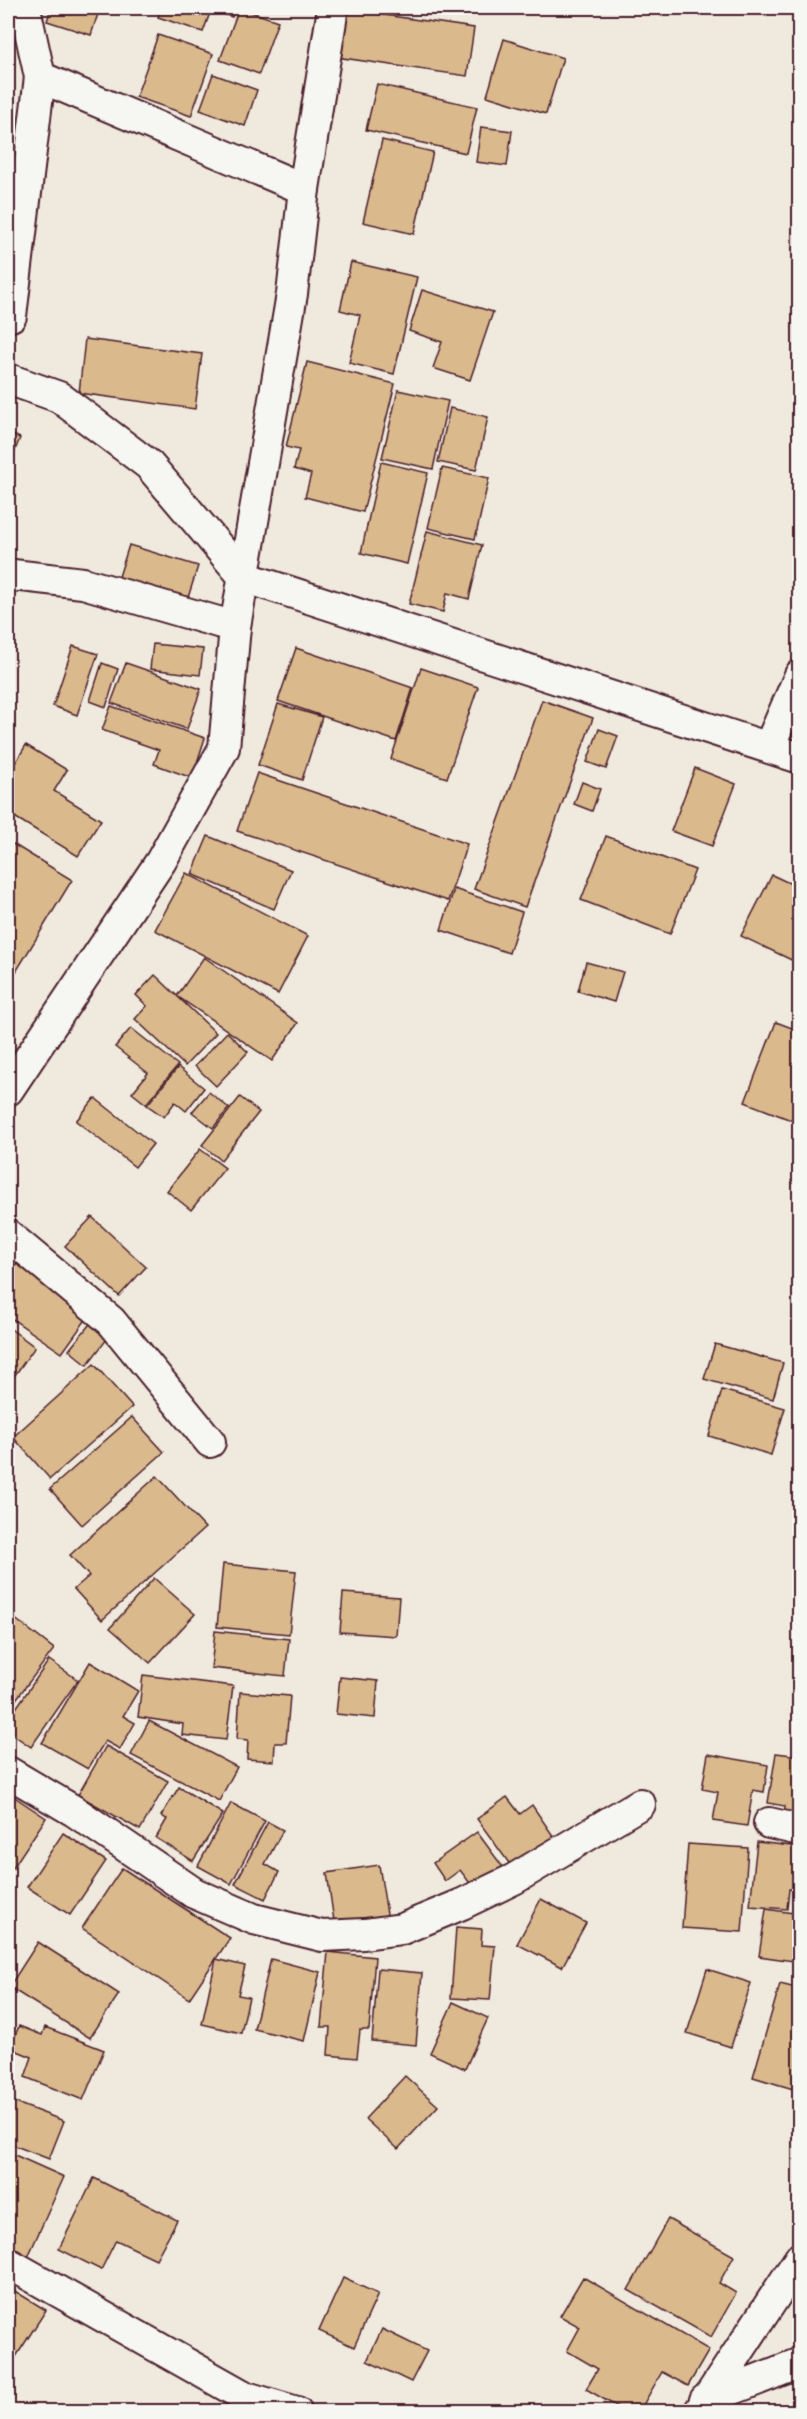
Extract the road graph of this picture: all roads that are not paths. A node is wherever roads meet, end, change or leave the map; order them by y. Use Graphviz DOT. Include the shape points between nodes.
graph roads {
  1 [pos="25,8"];
  2 [pos="333,8"];
  3 [pos="40,77"];
  4 [pos="304,189"];
  5 [pos="10,316"];
  6 [pos="8,379"];
  7 [pos="244,577"];
  8 [pos="8,579"];
  9 [pos="236,627"];
  10 [pos="800,675"];
  11 [pos="769,747"];
  12 [pos="800,758"];
  13 [pos="13,1073"];
  14 [pos="8,1235"];
  15 [pos="210,1442"];
  16 [pos="8,1772"];
  17 [pos="640,1804"];
  18 [pos="770,1823"];
  19 [pos="800,1830"];
  20 [pos="800,2258"];
  21 [pos="8,2263"];
  22 [pos="800,2363"];
  23 [pos="702,2406"];
  24 [pos="295,2411"];
  1 -- 3 [label="street"];
  2 -- 4 [label="street"];
  3 -- 4 [label="street"];
  3 -- 5 [label="street"];
  4 -- 7 [label="street" via="292,294"];
  6 -- 7 [label="street" via="59,397 150,465"];
  7 -- 9 [label="street"];
  7 -- 11 [label="street"];
  8 -- 9 [label="street" via="13,575 83,584"];
  9 -- 13 [label="street" via="225,748 161,861"];
  10 -- 11 [label="street"];
  11 -- 12 [label="street"];
  14 -- 15 [label="street" via="111,1321"];
  16 -- 17 [label="street" via="74,1811 194,1893 254,1919 322,1936 402,1929 514,1879"];
  18 -- 19 [label="street"];
  20 -- 23 [label="street"];
  21 -- 24 [label="street" via="246,2397"];
  22 -- 23 [label="street"];
}
